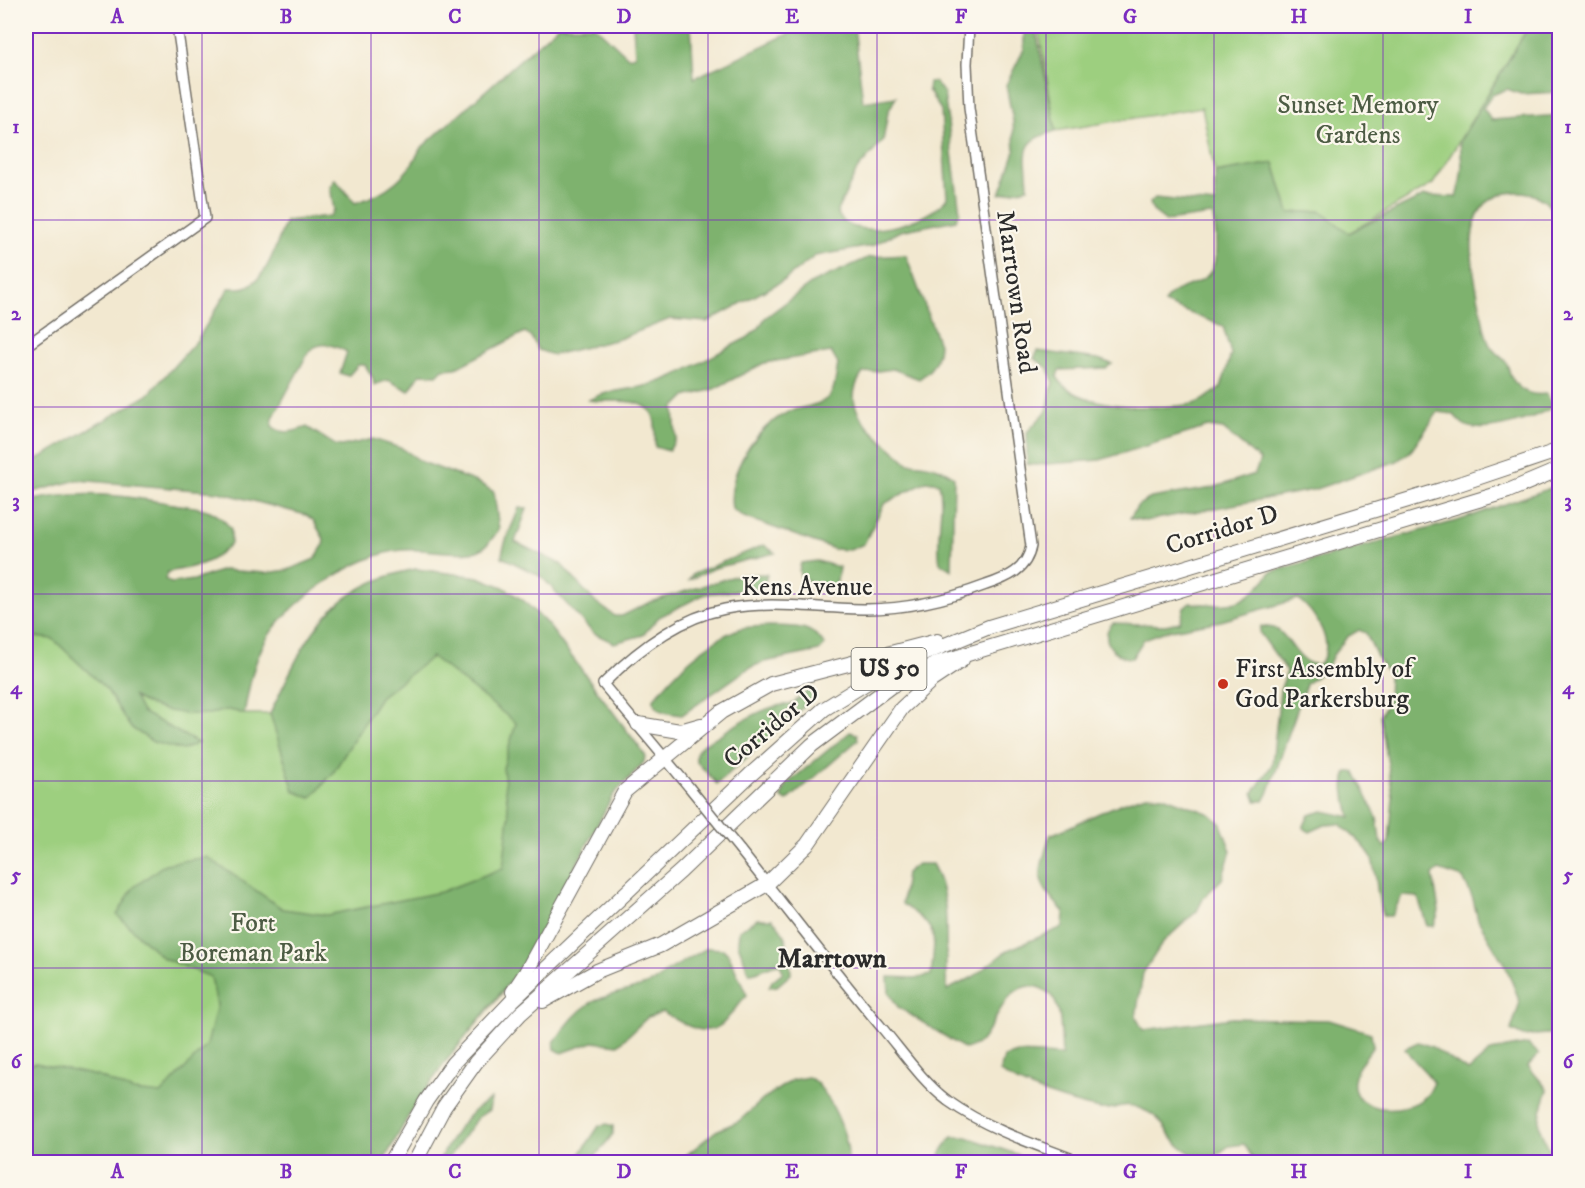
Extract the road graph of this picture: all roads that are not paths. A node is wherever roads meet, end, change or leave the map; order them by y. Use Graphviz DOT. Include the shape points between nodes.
graph roads {
  1 [pos="177,26"];
  2 [pos="969,26"];
  3 [pos="26,346"];
  4 [pos="1560,450"];
  5 [pos="1560,469"];
  6 [pos="1025,564"];
  7 [pos="988,627"];
  8 [pos="976,650"];
  9 [pos="708,722"];
  10 [pos="638,724"];
  11 [pos="667,757"];
  12 [pos="767,884"];
  13 [pos="520,1014"];
  14 [pos="489,1026"];
  15 [pos="391,1162"];
  16 [pos="415,1162"];
  17 [pos="1081,1162"];
  1 -- 3 [label="street" via="205,218"];
  2 -- 6 [label="street, Marrtown Road" via="969,108 1031,546"];
  4 -- 7 [label="highway, Corridor D / US 50" via="1441,490"];
  5 -- 8 [label="highway, Corridor D / US 50" via="1485,498"];
  6 -- 10 [label="street, Kens Avenue" via="1003,579 916,604 868,609 747,606 716,612 675,628 603,684"];
  7 -- 9 [label="highway" via="771,684"];
  7 -- 14 [label="highway, Corridor D / US 50" via="894,666 824,709"];
  8 -- 12 [label="highway" via="932,680 902,708 807,845"];
  8 -- 13 [label="highway, Corridor D / US 50" via="891,686 812,745 681,871"];
  9 -- 10 [label="highway" via="680,731"];
  9 -- 11 [label="highway"];
  10 -- 11 [label="street"];
  11 -- 12 [label="street, bridge"];
  11 -- 14 [label="highway" via="625,791 525,974"];
  12 -- 13 [label="highway" via="661,945 597,971"];
  12 -- 17 [label="street" via="840,978 947,1100 1024,1141"];
  13 -- 16 [label="highway, Corridor D / US 50" via="476,1062 450,1098"];
  14 -- 15 [label="highway, Corridor D / US 50" via="453,1063"];
}
